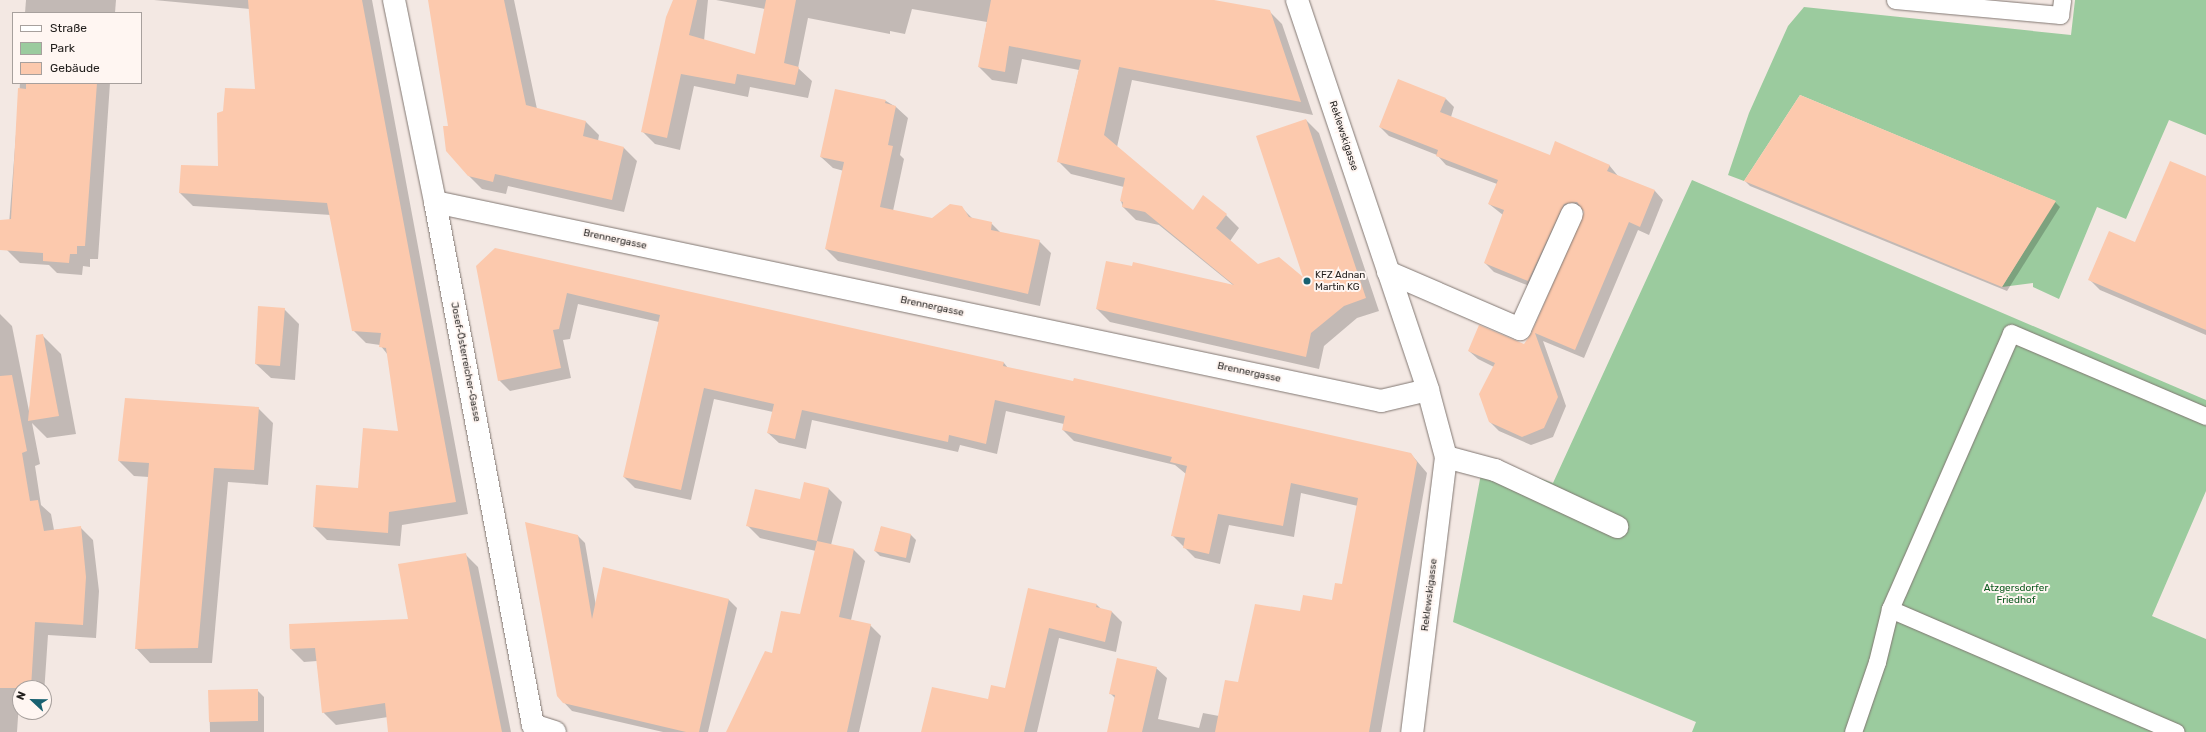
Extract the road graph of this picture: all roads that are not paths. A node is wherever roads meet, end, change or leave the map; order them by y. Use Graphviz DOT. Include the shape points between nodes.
graph roads {
  1 [pos="394,0"];
  2 [pos="1302,0"];
  3 [pos="1895,0"];
  4 [pos="2062,0"];
  5 [pos="435,202"];
  6 [pos="1572,214"];
  7 [pos="1388,272"];
  8 [pos="1428,390"];
  9 [pos="2206,416"];
  10 [pos="1446,457"];
  11 [pos="1617,527"];
  12 [pos="1890,609"];
  13 [pos="555,732"];
  14 [pos="1412,732"];
  15 [pos="1853,732"];
  16 [pos="2176,732"];
  1 -- 5 [label="street, Josef-Österreicher-Gasse"];
  2 -- 7 [label="street, Reklewskigasse"];
  3 -- 4 [label="lane" via="2060,16"];
  5 -- 8 [label="street, Brennergasse" via="1381,401"];
  5 -- 13 [label="street, Josef-Österreicher-Gasse" via="533,725"];
  6 -- 7 [label="street" via="1520,330"];
  7 -- 8 [label="street, Reklewskigasse"];
  8 -- 10 [label="street, Reklewskigasse"];
  9 -- 12 [label="lane" via="2011,333"];
  10 -- 11 [label="street" via="1495,470"];
  10 -- 14 [label="street, Reklewskigasse"];
  12 -- 15 [label="lane" via="1877,662"];
  12 -- 16 [label="lane"];
}
